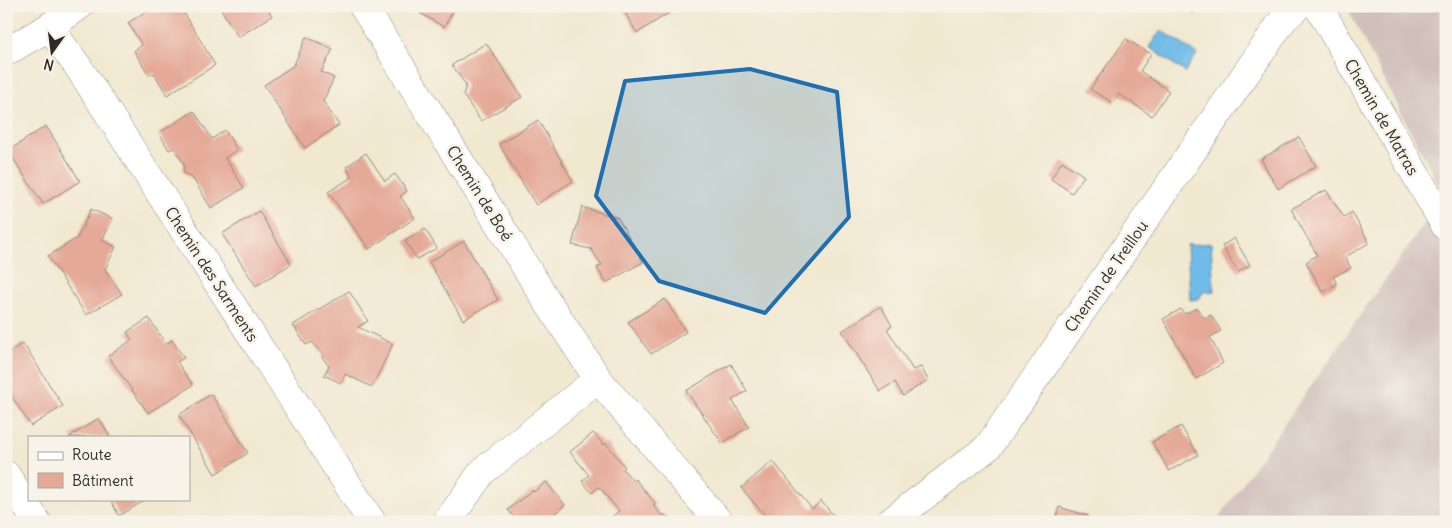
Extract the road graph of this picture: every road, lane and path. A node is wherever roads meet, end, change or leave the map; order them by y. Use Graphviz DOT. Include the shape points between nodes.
graph roads {
  1 [pos="79,6"];
  2 [pos="363,6"];
  3 [pos="1298,6"];
  4 [pos="1318,6"];
  5 [pos="49,28"];
  6 [pos="6,52"];
  7 [pos="1446,227"];
  8 [pos="598,379"];
  9 [pos="6,475"];
  10 [pos="37,522"];
  11 [pos="372,522"];
  12 [pos="447,522"];
  13 [pos="719,522"];
  14 [pos="890,522"];
  1 -- 5 [label="street"];
  2 -- 8 [label="street, Chemin de Boé"];
  3 -- 14 [label="street, Chemin de Treillou" via="1277,28 988,447"];
  4 -- 7 [label="street, Chemin de Matras"];
  5 -- 6 [label="street"];
  5 -- 11 [label="street, Chemin des Sarments" via="79,68"];
  8 -- 12 [label="street" via="482,472"];
  8 -- 13 [label="street, Chemin de Boé"];
  9 -- 10 [label="street"];
}
